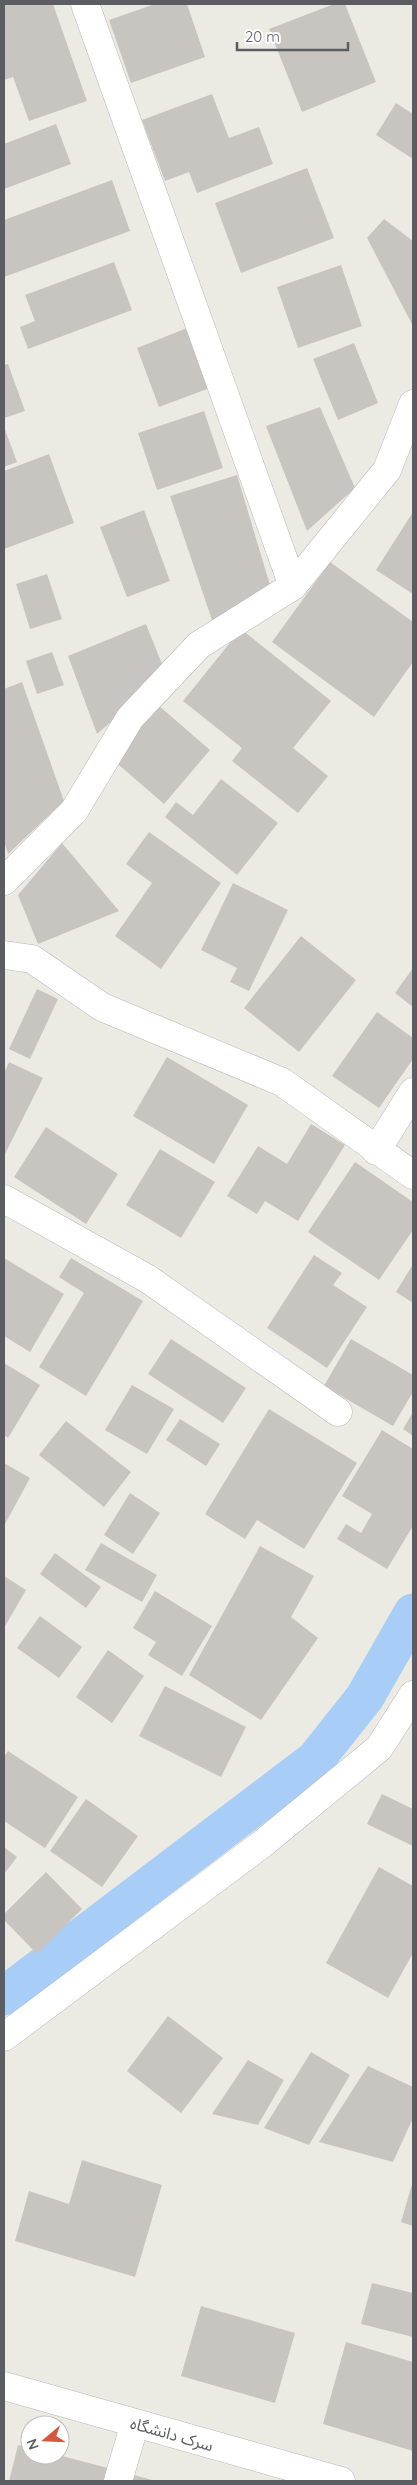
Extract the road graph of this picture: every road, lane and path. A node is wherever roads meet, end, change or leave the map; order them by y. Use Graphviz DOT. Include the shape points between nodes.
graph roads {
  1 [pos="85,4"];
  2 [pos="413,404"];
  3 [pos="293,586"];
  4 [pos="4,881"];
  5 [pos="4,955"];
  6 [pos="413,1092"];
  7 [pos="376,1151"];
  8 [pos="413,1175"];
  9 [pos="4,1198"];
  10 [pos="338,1412"];
  11 [pos="413,1695"];
  12 [pos="4,2037"];
  13 [pos="4,2386"];
  14 [pos="135,2423"];
  15 [pos="118,2481"];
  16 [pos="341,2481"];
  1 -- 3 [label="street"];
  2 -- 3 [label="street" via="386,470"];
  3 -- 4 [label="street" via="199,644 130,718 74,811"];
  5 -- 7 [label="street" via="32,959 102,1007 282,1082"];
  6 -- 7 [label="street"];
  7 -- 8 [label="street"];
  9 -- 10 [label="street" via="148,1279"];
  11 -- 12 [label="street" via="379,1748 262,1844"];
  13 -- 14 [label="street, سرک دانشگاه"];
  14 -- 15 [label="street"];
  14 -- 16 [label="street, سرک دانشگاه"];
}
